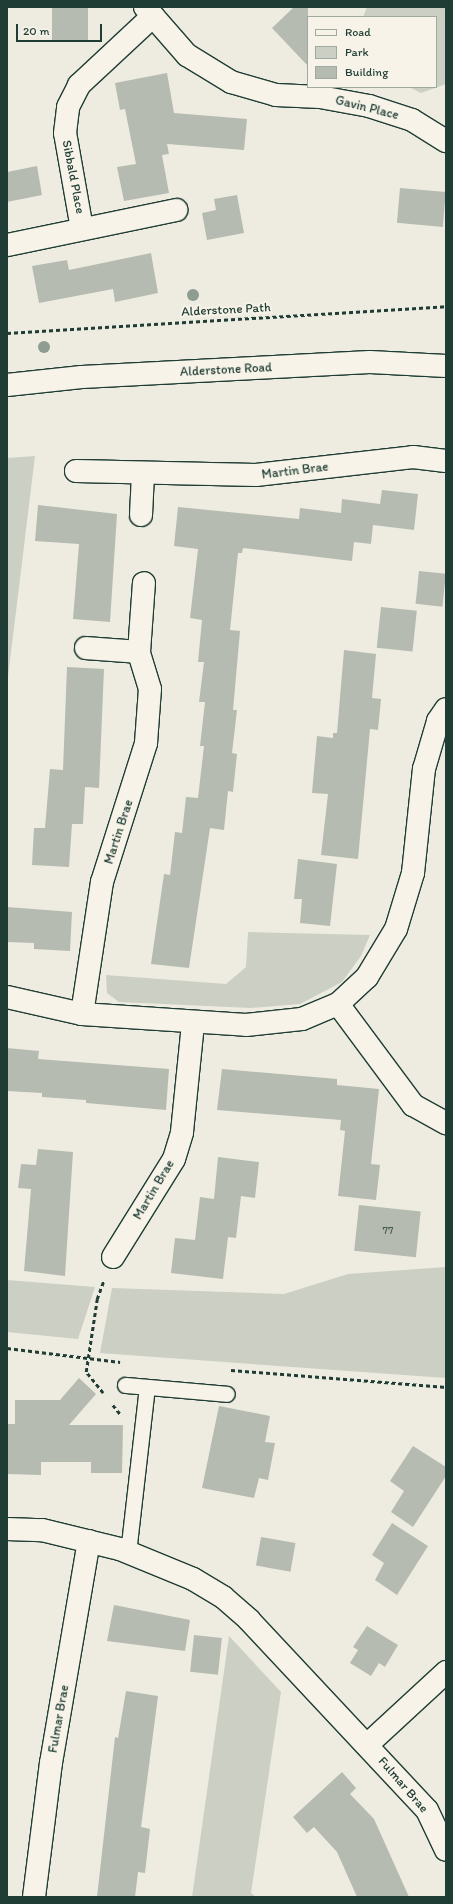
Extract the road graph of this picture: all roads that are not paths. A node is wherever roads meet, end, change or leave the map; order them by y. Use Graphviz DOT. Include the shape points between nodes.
graph roads {
  1 [pos="149,12"];
  2 [pos="446,141"];
  3 [pos="176,210"];
  4 [pos="82,229"];
  5 [pos="7,245"];
  6 [pos="446,366"];
  7 [pos="7,385"];
  8 [pos="446,461"];
  9 [pos="76,471"];
  10 [pos="143,474"];
  11 [pos="141,515"];
  12 [pos="144,583"];
  13 [pos="86,648"];
  14 [pos="139,652"];
  15 [pos="446,709"];
  16 [pos="7,997"];
  17 [pos="338,1004"];
  18 [pos="82,1014"];
  19 [pos="193,1023"];
  20 [pos="446,1123"];
  21 [pos="113,1257"];
  22 [pos="125,1384"];
  23 [pos="147,1387"];
  24 [pos="227,1394"];
  25 [pos="7,1530"];
  26 [pos="89,1541"];
  27 [pos="128,1553"];
  28 [pos="446,1672"];
  29 [pos="367,1745"];
  30 [pos="446,1850"];
  31 [pos="34,1897"];
  1 -- 2 [label="street, Gavin Place" via="187,55 231,82 276,95 320,97 368,106 412,120"];
  1 -- 4 [label="street, Sibbald Place" via="79,85 68,107 65,133"];
  3 -- 4 [label="street, Sibbald Place"];
  4 -- 5 [label="street, Sibbald Place"];
  6 -- 7 [label="street, Alderstone Road" via="370,362 82,377"];
  8 -- 10 [label="street, Martin Brae" via="413,457 256,475"];
  9 -- 10 [label="street, Martin Brae"];
  10 -- 11 [label="street"];
  12 -- 14 [label="street, Martin Brae"];
  13 -- 14 [label="street"];
  14 -- 18 [label="street, Martin Brae" via="150,689 146,743 102,882"];
  15 -- 17 [label="street" via="438,721 424,769 413,873 396,929 367,977"];
  16 -- 18 [label="street"];
  17 -- 19 [label="street" via="302,1019 246,1025"];
  17 -- 20 [label="street" via="413,1106"];
  18 -- 19 [label="street"];
  19 -- 21 [label="street, Martin Brae" via="182,1132 174,1159"];
  22 -- 23 [label="lane"];
  23 -- 24 [label="lane"];
  23 -- 27 [label="lane"];
  25 -- 26 [label="street, Fulmar Brae" via="42,1530"];
  26 -- 27 [label="street, Fulmar Brae"];
  26 -- 31 [label="street, Fulmar Brae" via="51,1763"];
  27 -- 29 [label="street, Fulmar Brae" via="193,1579 222,1597 249,1620"];
  28 -- 29 [label="street, Fulmar Brae"];
  29 -- 30 [label="street, Fulmar Brae" via="427,1810"];
}
